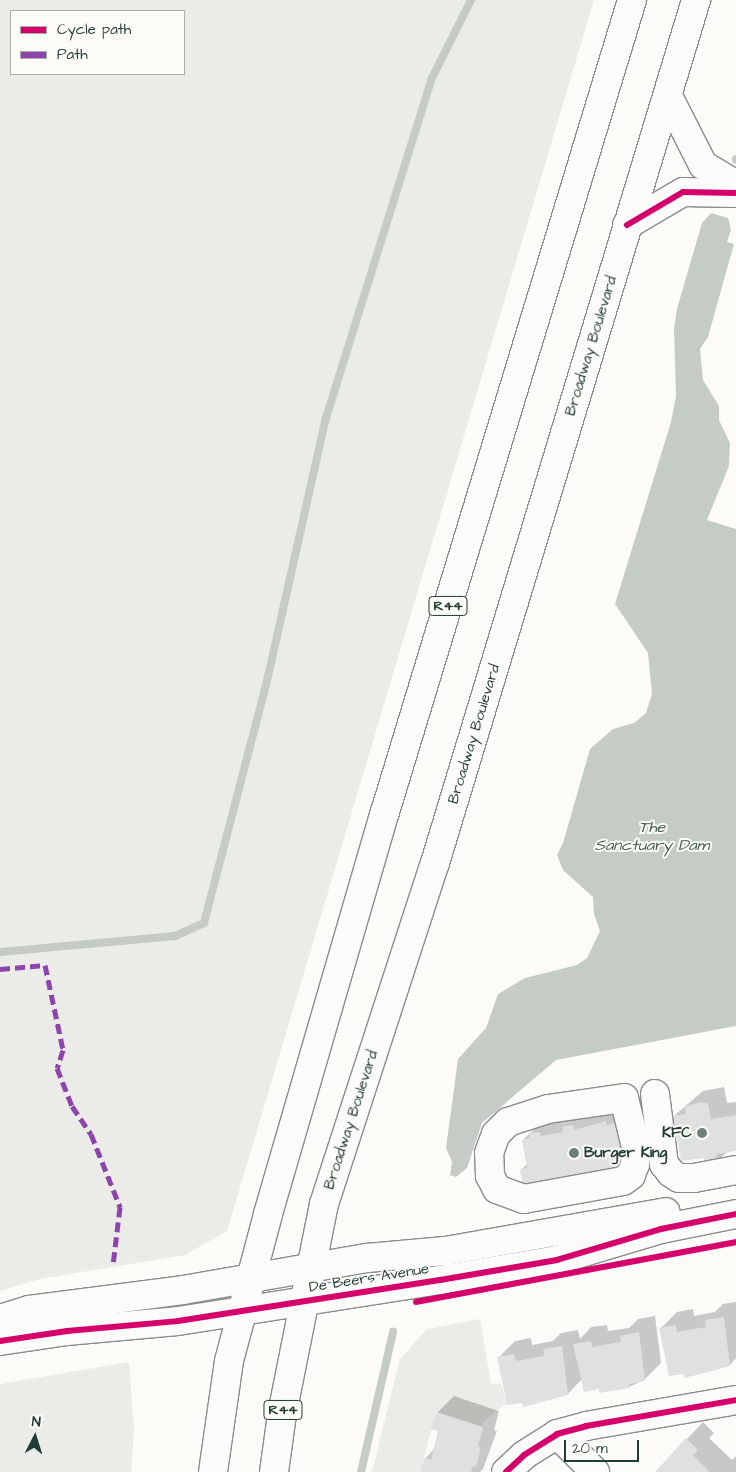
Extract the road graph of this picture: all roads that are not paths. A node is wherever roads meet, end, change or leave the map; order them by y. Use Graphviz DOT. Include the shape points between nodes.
graph roads {
  1 [pos="632,0"];
  2 [pos="696,0"];
  3 [pos="668,96"];
  4 [pos="736,185"];
  5 [pos="736,193"];
  6 [pos="627,226"];
  7 [pos="655,1094"];
  8 [pos="624,1098"];
  9 [pos="736,1170"];
  10 [pos="736,1200"];
  11 [pos="736,1214"];
  12 [pos="311,1266"];
  13 [pos="250,1278"];
  14 [pos="304,1300"];
  15 [pos="241,1311"];
  16 [pos="0,1319"];
  17 [pos="0,1341"];
  18 [pos="736,1400"];
  19 [pos="557,1434"];
  20 [pos="213,1472"];
  21 [pos="274,1472"];
  22 [pos="506,1472"];
  23 [pos="595,1472"];
  1 -- 13 [label="main road, R44" via="385,812"];
  2 -- 3 [label="main road, Broadway Boulevard / R44"];
  3 -- 4 [label="main road" via="703,164"];
  3 -- 6 [label="main road, Broadway Boulevard / R44"];
  5 -- 6 [label="main road" via="683,192"];
  6 -- 12 [label="main road, Broadway Boulevard / R44" via="435,863 324,1204"];
  7 -- 9 [label="main road" via="664,1164 670,1173 679,1178 694,1178"];
  8 -- 8 [label="main road" via="636,1147 631,1175 623,1181 524,1199 497,1189 490,1176 489,1153 496,1134 508,1122 548,1109"];
  10 -- 12 [label="main road, De Beers Avenue" via="444,1251"];
  11 -- 14 [label="main road, De Beers Avenue" via="661,1229 557,1260"];
  12 -- 13 [label="main road, De Beers Avenue"];
  12 -- 14 [label="main road, Broadway Boulevard / R44"];
  13 -- 15 [label="main road, R44"];
  13 -- 16 [label="main road, De Beers Avenue" via="30,1310"];
  14 -- 15 [label="main road, De Beers Avenue"];
  14 -- 21 [label="main road, Broadway Boulevard / R44"];
  15 -- 17 [label="main road, De Beers Avenue"];
  15 -- 20 [label="main road, R44" via="229,1361"];
  18 -- 19 [label="main road"];
  19 -- 22 [label="main road" via="524,1455"];
  19 -- 23 [label="main road"];
}
